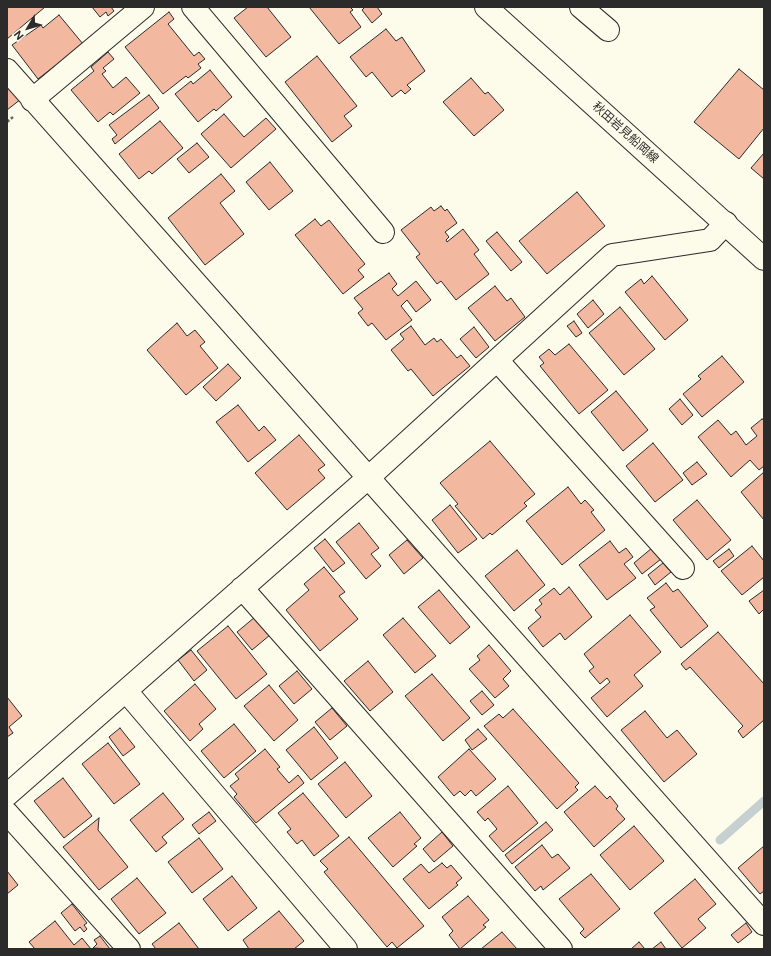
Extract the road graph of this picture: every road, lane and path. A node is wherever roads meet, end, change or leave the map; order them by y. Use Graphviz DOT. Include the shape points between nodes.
graph roads {
  1 [pos="143,7"];
  2 [pos="193,7"];
  3 [pos="486,7"];
  4 [pos="581,7"];
  5 [pos="608,30"];
  6 [pos="7,70"];
  7 [pos="32,100"];
  8 [pos="726,223"];
  9 [pos="383,232"];
  10 [pos="764,259"];
  11 [pos="497,360"];
  12 [pos="368,478"];
  13 [pos="683,568"];
  14 [pos="242,588"];
  15 [pos="126,691"];
  16 [pos="7,796"];
  17 [pos="7,813"];
  18 [pos="763,921"];
  19 [pos="129,949"];
  20 [pos="346,949"];
  21 [pos="561,949"];
  1 -- 7 [label="street"];
  2 -- 9 [label="street"];
  3 -- 8 [label="street, 秋田岩見船岡線"];
  4 -- 5 [label="street"];
  6 -- 7 [label="street"];
  7 -- 12 [label="street"];
  8 -- 10 [label="street, 秋田岩見船岡線"];
  8 -- 11 [label="street" via="710,240 612,255"];
  11 -- 12 [label="street"];
  11 -- 13 [label="street"];
  12 -- 14 [label="street"];
  12 -- 18 [label="street"];
  14 -- 15 [label="street"];
  14 -- 21 [label="street"];
  15 -- 16 [label="street"];
  15 -- 20 [label="street"];
  17 -- 19 [label="street"];
}
